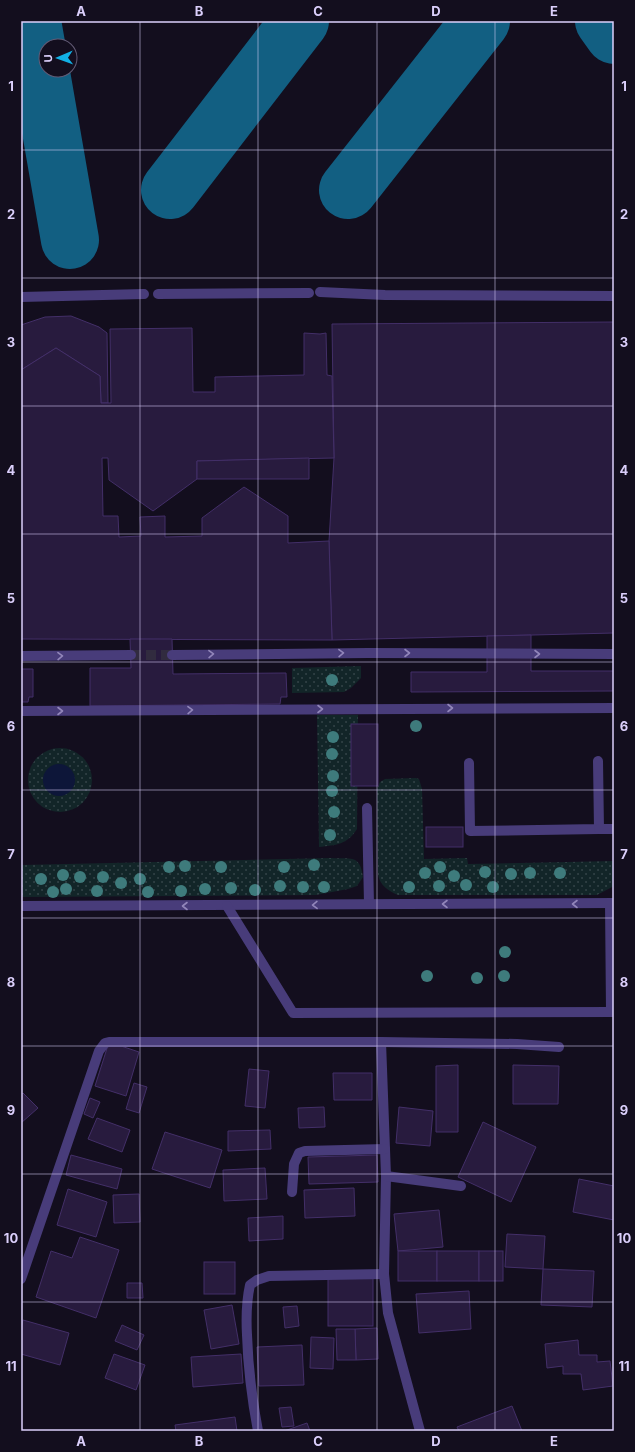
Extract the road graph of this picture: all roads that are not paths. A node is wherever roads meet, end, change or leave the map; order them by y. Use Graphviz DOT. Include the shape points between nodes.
graph roads {
  1 [pos="144,294"];
  2 [pos="158,294"];
  3 [pos="614,296"];
  4 [pos="21,297"];
  5 [pos="614,654"];
  6 [pos="130,655"];
  7 [pos="172,655"];
  8 [pos="21,656"];
  9 [pos="614,708"];
  10 [pos="21,711"];
  11 [pos="598,761"];
  12 [pos="469,763"];
  13 [pos="367,808"];
  14 [pos="599,829"];
  15 [pos="614,829"];
  16 [pos="369,904"];
  17 [pos="612,904"];
  18 [pos="21,906"];
  19 [pos="227,906"];
  20 [pos="612,1012"];
  21 [pos="381,1042"];
  22 [pos="559,1047"];
  23 [pos="385,1149"];
  24 [pos="386,1176"];
  25 [pos="461,1186"];
  26 [pos="292,1192"];
  27 [pos="384,1274"];
  28 [pos="21,1279"];
  29 [pos="258,1431"];
  30 [pos="420,1431"];
  1 -- 4 [label="street"];
  2 -- 3 [label="street" via="314,292"];
  7 -- 5 [label="street, one-way"];
  8 -- 6 [label="street, one-way"];
  10 -- 9 [label="street, one-way"];
  11 -- 14 [label="street"];
  12 -- 14 [label="street" via="470,831"];
  13 -- 16 [label="street"];
  14 -- 15 [label="street"];
  17 -- 16 [label="street, one-way"];
  16 -- 19 [label="street, one-way"];
  17 -- 20 [label="street"];
  19 -- 18 [label="street, one-way"];
  19 -- 20 [label="street" via="293,1012"];
  21 -- 22 [label="street"];
  21 -- 23 [label="street"];
  21 -- 28 [label="street" via="105,1043 99,1051"];
  23 -- 24 [label="street"];
  23 -- 26 [label="street" via="305,1151 299,1154 294,1164"];
  24 -- 25 [label="street"];
  24 -- 27 [label="street"];
  27 -- 29 [label="street" via="268,1276 250,1285 246,1302 248,1358"];
  27 -- 30 [label="street" via="388,1313"];
}
